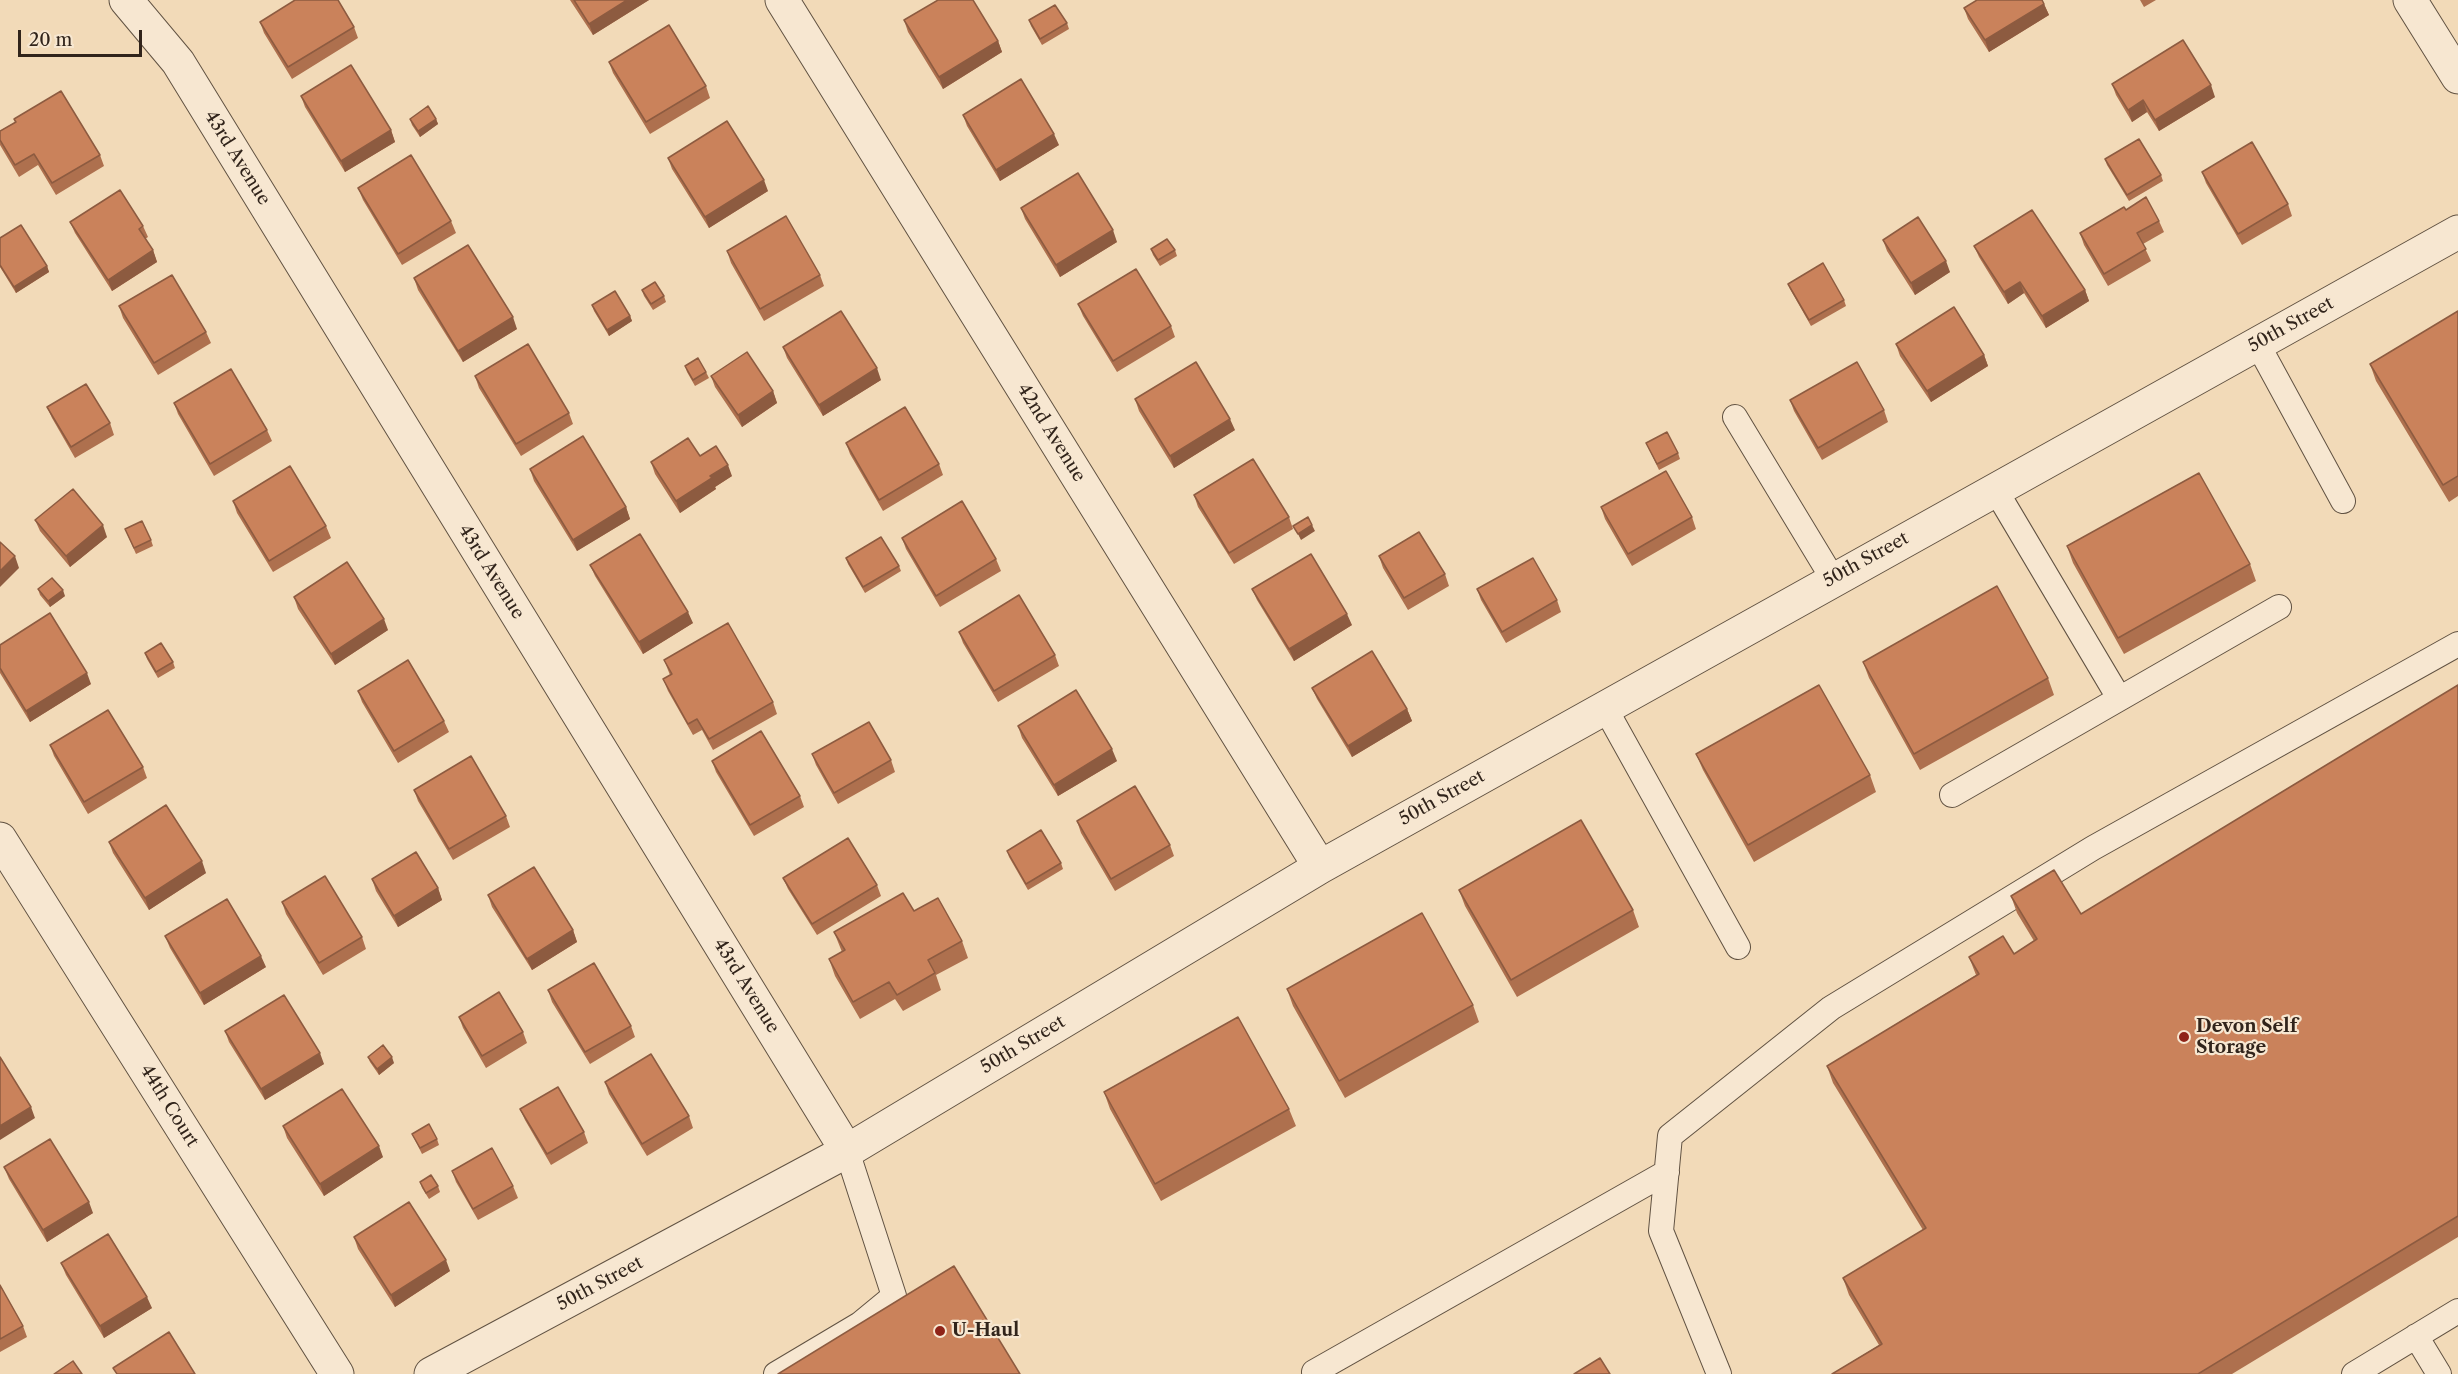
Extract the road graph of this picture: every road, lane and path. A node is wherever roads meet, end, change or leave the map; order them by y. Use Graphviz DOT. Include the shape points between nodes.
graph roads {
  1 [pos="126,0"];
  2 [pos="782,0"];
  3 [pos="2410,0"];
  4 [pos="2458,77"];
  5 [pos="2458,232"];
  6 [pos="2257,343"];
  7 [pos="1736,417"];
  8 [pos="1995,489"];
  9 [pos="2343,501"];
  10 [pos="1833,579"];
  11 [pos="2279,607"];
  12 [pos="2458,644"];
  13 [pos="2120,698"];
  14 [pos="1604,706"];
  15 [pos="1952,795"];
  16 [pos="0,839"];
  17 [pos="1320,867"];
  18 [pos="1738,947"];
  19 [pos="847,1151"];
  20 [pos="1667,1172"];
  21 [pos="2458,1311"];
  22 [pos="2416,1336"];
  23 [pos="1314,1372"];
  24 [pos="337,1374"];
  25 [pos="431,1374"];
  26 [pos="776,1374"];
  27 [pos="1719,1374"];
  28 [pos="2354,1374"];
  29 [pos="2439,1374"];
  1 -- 19 [label="street, 43rd Avenue" via="178,62"];
  2 -- 17 [label="street, 42nd Avenue"];
  3 -- 4 [label="street"];
  5 -- 6 [label="street, 50th Street"];
  6 -- 8 [label="street, 50th Street"];
  6 -- 9 [label="lane"];
  7 -- 10 [label="lane"];
  8 -- 10 [label="street, 50th Street"];
  8 -- 13 [label="lane"];
  10 -- 14 [label="street, 50th Street"];
  11 -- 13 [label="lane"];
  12 -- 20 [label="lane" via="2093,848 1831,1008 1670,1137"];
  13 -- 15 [label="lane"];
  14 -- 17 [label="street, 50th Street"];
  14 -- 18 [label="lane"];
  16 -- 24 [label="street, 44th Court"];
  17 -- 19 [label="street, 50th Street"];
  19 -- 25 [label="street, 50th Street"];
  19 -- 26 [label="lane" via="894,1296 860,1324"];
  20 -- 23 [label="lane"];
  20 -- 27 [label="lane" via="1661,1232"];
  21 -- 22 [label="lane"];
  22 -- 28 [label="lane"];
  22 -- 29 [label="lane"];
}
